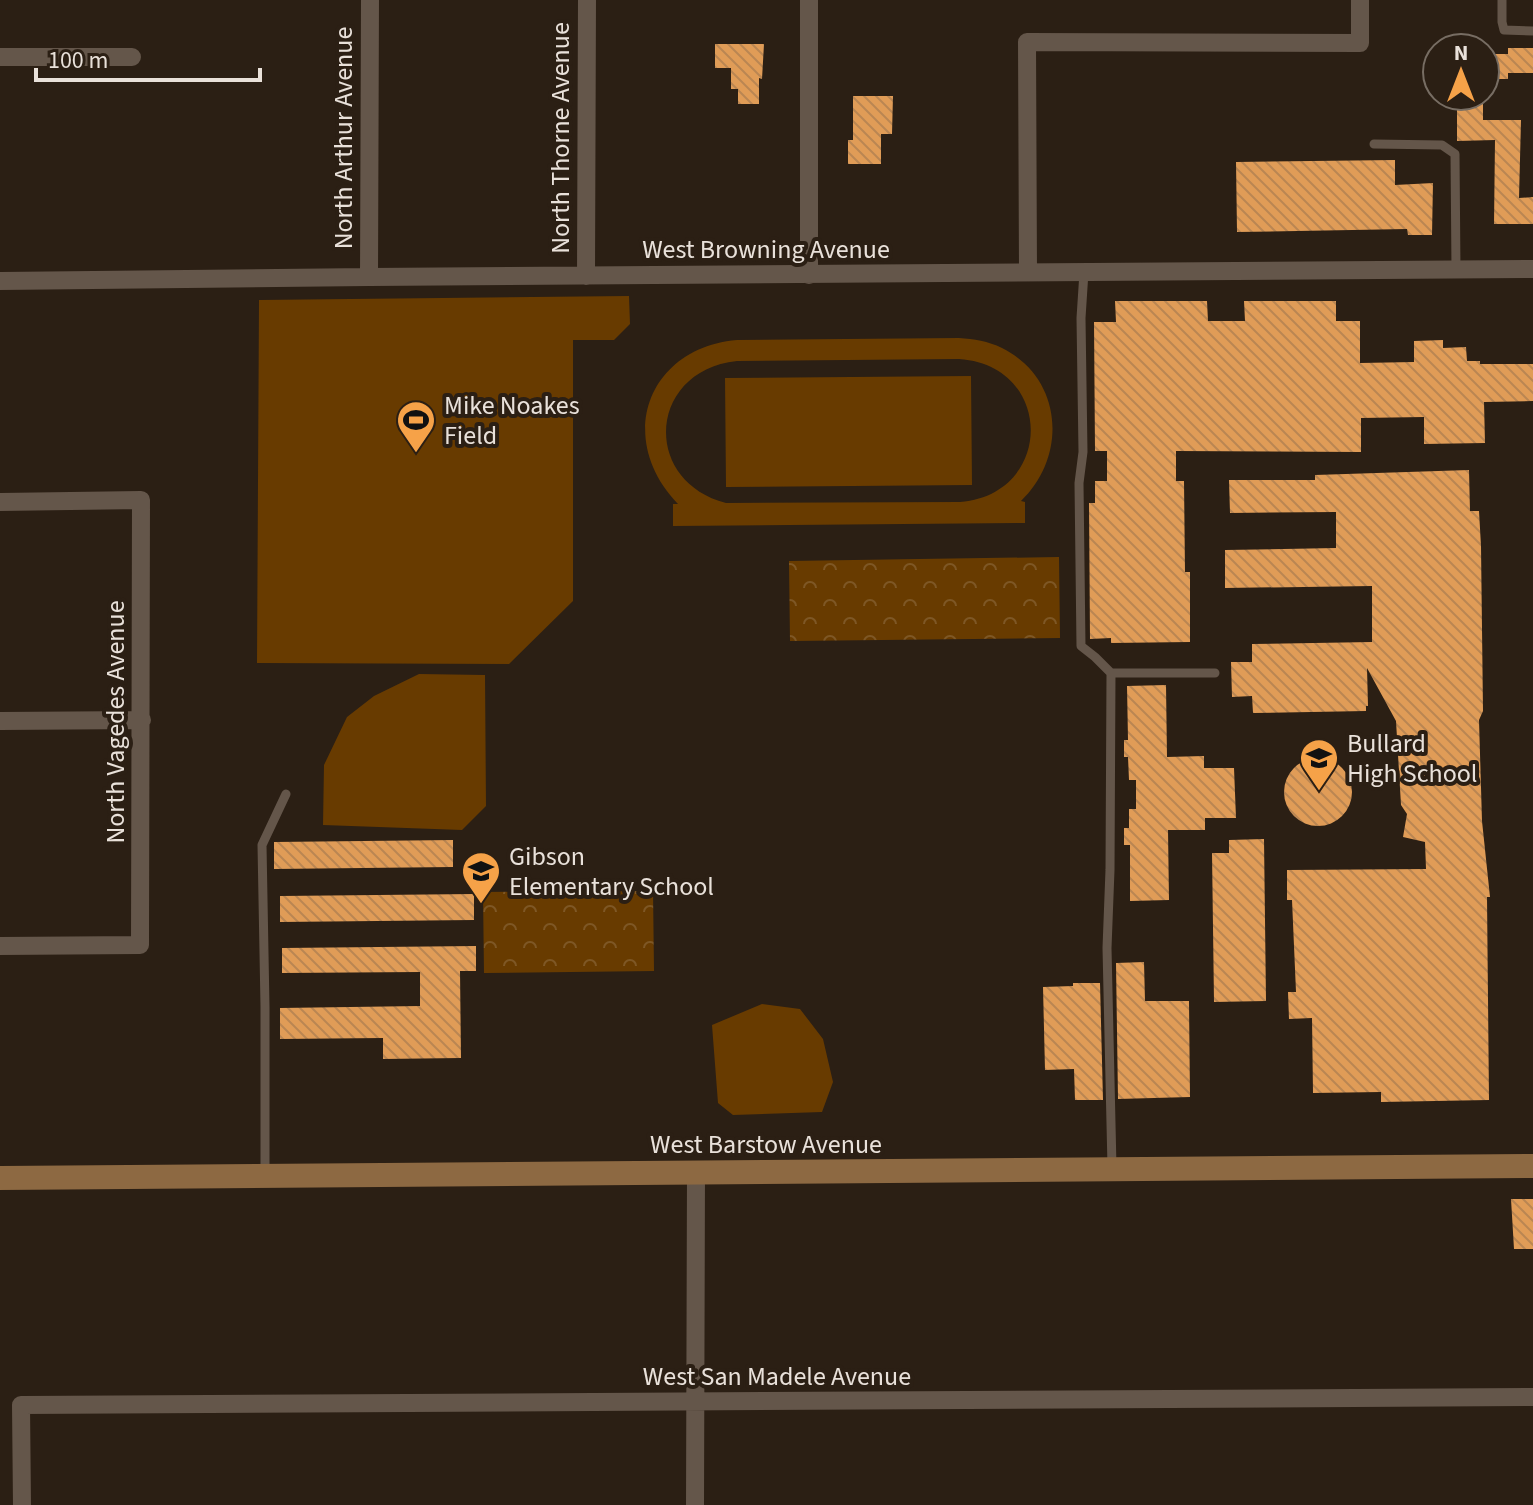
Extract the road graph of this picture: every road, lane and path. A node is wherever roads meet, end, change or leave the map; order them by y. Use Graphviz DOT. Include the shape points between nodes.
graph roads {
  1 [pos="370,0"];
  2 [pos="587,0"];
  3 [pos="809,0"];
  4 [pos="1360,0"];
  5 [pos="1502,0"];
  6 [pos="1533,31"];
  7 [pos="0,57"];
  8 [pos="132,57"];
  9 [pos="1374,144"];
  10 [pos="1533,269"];
  11 [pos="1456,270"];
  12 [pos="1028,272"];
  13 [pos="1084,272"];
  14 [pos="809,275"];
  15 [pos="586,276"];
  16 [pos="369,277"];
  17 [pos="0,281"];
  18 [pos="0,502"];
  19 [pos="1111,673"];
  20 [pos="1215,673"];
  21 [pos="142,720"];
  22 [pos="0,721"];
  23 [pos="286,794"];
  24 [pos="0,946"];
  25 [pos="1533,1166"];
  26 [pos="1112,1169"];
  27 [pos="696,1172"];
  28 [pos="265,1175"];
  29 [pos="0,1178"];
  30 [pos="1533,1397"];
  31 [pos="695,1403"];
  32 [pos="22,1505"];
  33 [pos="695,1505"];
  1 -- 16 [label="street, North Arthur Avenue"];
  2 -- 15 [label="street, North Thorne Avenue"];
  3 -- 14 [label="street"];
  4 -- 12 [label="street" via="1360,43 1027,42"];
  5 -- 6 [label="lane" via="1504,30"];
  7 -- 8 [label="street"];
  9 -- 11 [label="lane" via="1442,145 1455,154"];
  10 -- 11 [label="street, West Browning Avenue"];
  11 -- 13 [label="street, West Browning Avenue"];
  12 -- 13 [label="street, West Browning Avenue"];
  12 -- 14 [label="street, West Browning Avenue"];
  13 -- 19 [label="lane" via="1081,646"];
  14 -- 15 [label="street, West Browning Avenue"];
  15 -- 16 [label="street, West Browning Avenue"];
  16 -- 17 [label="street, West Browning Avenue"];
  18 -- 21 [label="street, North Vagedes Avenue" via="141,500"];
  19 -- 20 [label="lane"];
  19 -- 26 [label="lane" via="1107,948"];
  21 -- 22 [label="street"];
  21 -- 24 [label="street, North Vagedes Avenue" via="140,945"];
  23 -- 28 [label="lane" via="262,845"];
  25 -- 26 [label="street, West Barstow Avenue"];
  26 -- 27 [label="street, West Barstow Avenue"];
  27 -- 28 [label="street, West Barstow Avenue"];
  27 -- 31 [label="street"];
  28 -- 29 [label="street, West Barstow Avenue"];
  30 -- 31 [label="street, West San Madele Avenue"];
  31 -- 32 [label="street, West San Madele Avenue" via="21,1405"];
  31 -- 33 [label="street"];
}
